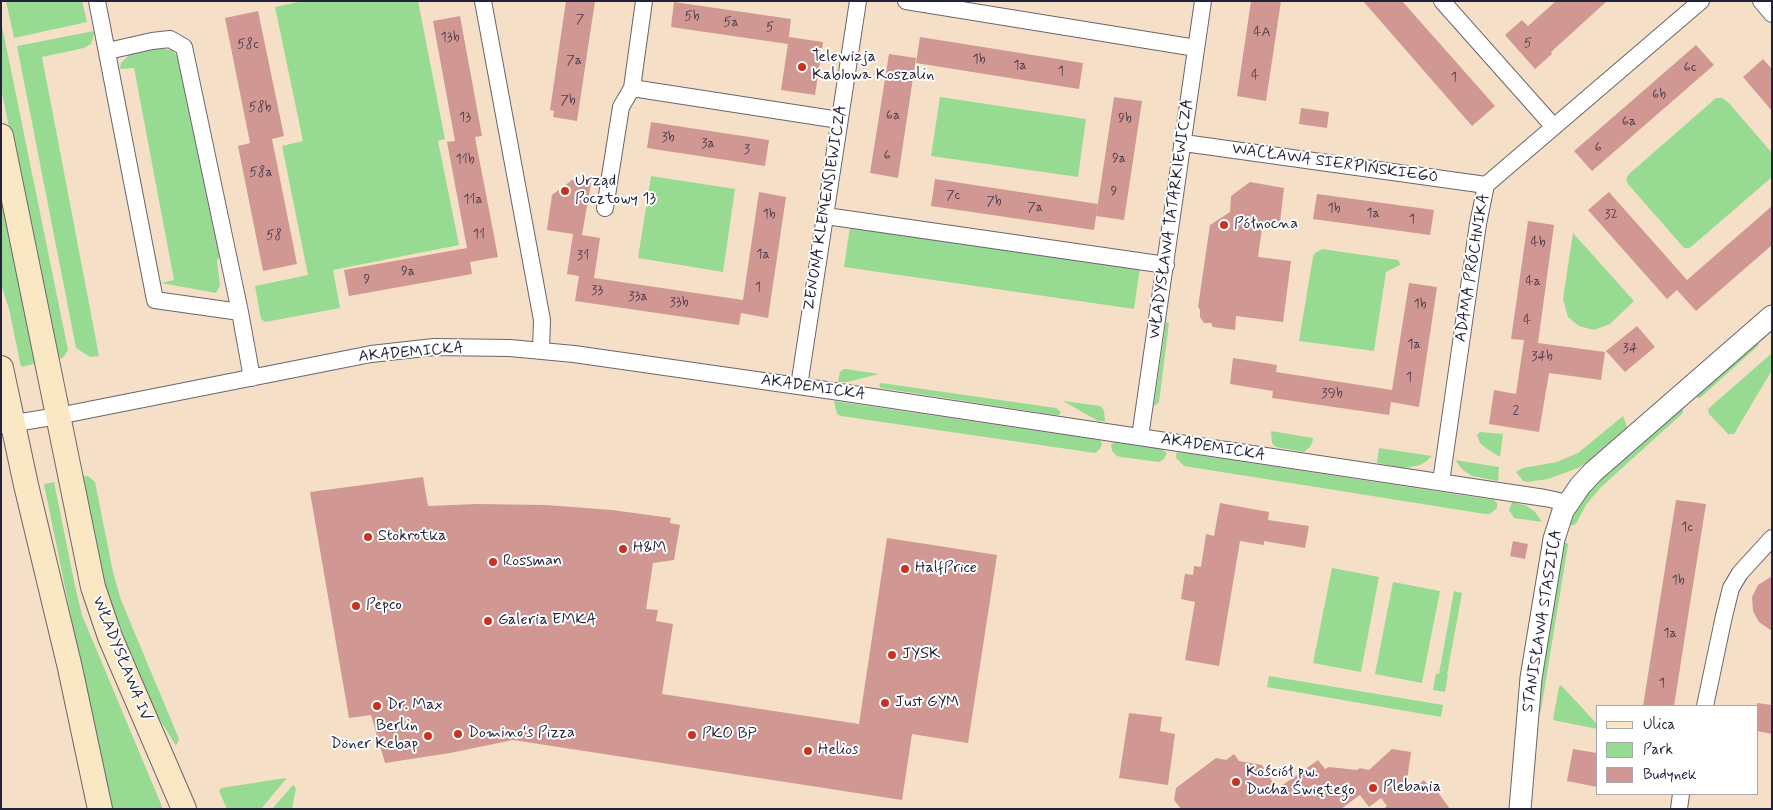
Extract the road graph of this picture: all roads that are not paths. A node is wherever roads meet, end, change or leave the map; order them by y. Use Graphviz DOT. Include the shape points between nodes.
graph roads {
  1 [pos="97,1"];
  2 [pos="484,1"];
  3 [pos="644,1"];
  4 [pos="858,1"];
  5 [pos="906,1"];
  6 [pos="1203,1"];
  7 [pos="1442,1"];
  8 [pos="1701,1"];
  9 [pos="1762,1"];
  10 [pos="1772,14"];
  11 [pos="1196,48"];
  12 [pos="108,51"];
  13 [pos="632,88"];
  14 [pos="840,120"];
  15 [pos="1554,127"];
  16 [pos="1,136"];
  17 [pos="1184,143"];
  18 [pos="1486,185"];
  19 [pos="605,208"];
  20 [pos="826,216"];
  21 [pos="1166,265"];
  22 [pos="240,312"];
  23 [pos="1772,316"];
  24 [pos="541,350"];
  25 [pos="1,368"];
  26 [pos="252,378"];
  27 [pos="799,386"];
  28 [pos="58,416"];
  29 [pos="7,424"];
  30 [pos="1140,436"];
  31 [pos="1441,482"];
  32 [pos="1568,503"];
  33 [pos="1772,538"];
  34 [pos="1705,705"];
  35 [pos="1681,795"];
  36 [pos="100,809"];
  37 [pos="184,809"];
  38 [pos="1520,809"];
  39 [pos="1679,809"];
  1 -- 12 [label="street"];
  2 -- 24 [label="street" via="542,320"];
  3 -- 13 [label="street"];
  4 -- 14 [label="street, ZENONA KLEMENSIEWICZA"];
  5 -- 11 [label="street"];
  6 -- 11 [label="street, WŁADYSŁAWA TATARKIEWICZA"];
  7 -- 15 [label="street"];
  8 -- 15 [label="street, ADAMA PRÓCHNIKA"];
  9 -- 10 [label="street"];
  11 -- 17 [label="street, WŁADYSŁAWA TATARKIEWICZA"];
  12 -- 22 [label="street" via="155,300"];
  12 -- 22 [label="street" via="170,39 184,47"];
  13 -- 14 [label="street"];
  13 -- 19 [label="street" via="621,106"];
  14 -- 20 [label="street, ZENONA KLEMENSIEWICZA"];
  15 -- 18 [label="street, ADAMA PRÓCHNIKA"];
  16 -- 28 [label="main road, WŁADYSŁAWA IV"];
  17 -- 18 [label="street, WACŁAWA SIERPIŃSKIEGO"];
  17 -- 21 [label="street, WŁADYSŁAWA TATARKIEWICZA"];
  18 -- 31 [label="street, ADAMA PRÓCHNIKA"];
  20 -- 21 [label="street"];
  20 -- 27 [label="street, ZENONA KLEMENSIEWICZA"];
  21 -- 30 [label="street, WŁADYSŁAWA TATARKIEWICZA"];
  22 -- 26 [label="street"];
  23 -- 32 [label="street, STANISŁAWA STASZICA" via="1593,472"];
  24 -- 26 [label="street, AKADEMICKA" via="410,349 341,359"];
  24 -- 27 [label="street, AKADEMICKA"];
  25 -- 29 [label="main road"];
  26 -- 28 [label="street, AKADEMICKA"];
  27 -- 30 [label="street, AKADEMICKA"];
  28 -- 29 [label="street"];
  28 -- 37 [label="main road, WŁADYSŁAWA IV" via="96,598"];
  29 -- 36 [label="main road" via="70,668"];
  30 -- 31 [label="street, AKADEMICKA"];
  31 -- 32 [label="street, AKADEMICKA"];
  32 -- 38 [label="street, STANISŁAWA STASZICA" via="1554,539 1533,669"];
  33 -- 34 [label="street" via="1740,573 1731,588"];
  35 -- 39 [label="street"];
}
